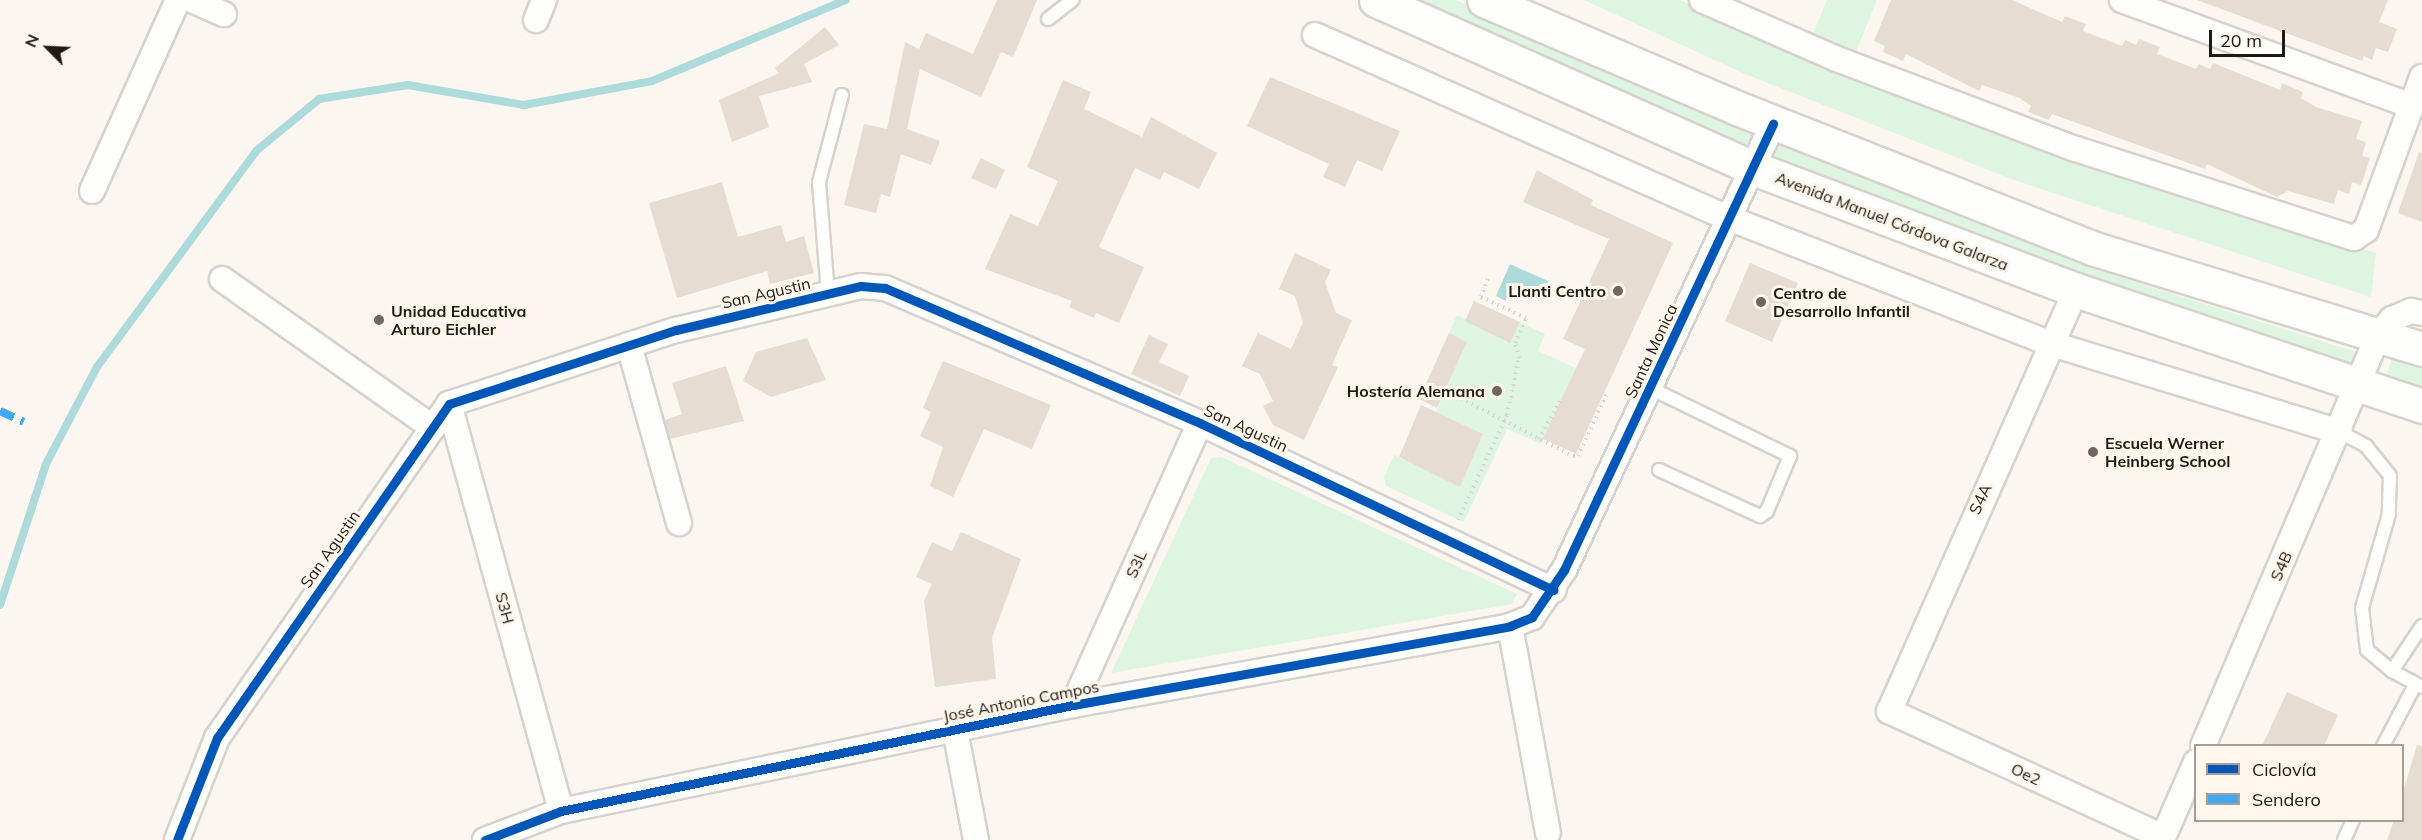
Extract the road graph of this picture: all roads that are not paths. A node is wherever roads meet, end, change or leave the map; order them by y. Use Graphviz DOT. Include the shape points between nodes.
graph roads {
  1 [pos="178,0"];
  2 [pos="192,0"];
  3 [pos="1072,0"];
  4 [pos="1376,0"];
  5 [pos="1484,0"];
  6 [pos="1702,0"];
  7 [pos="2122,0"];
  8 [pos="224,14"];
  9 [pos="1048,19"];
  10 [pos="1315,35"];
  11 [pos="2422,77"];
  12 [pos="842,95"];
  13 [pos="2412,106"];
  14 [pos="1773,123"];
  15 [pos="1753,168"];
  16 [pos="92,191"];
  17 [pos="1731,219"];
  18 [pos="222,279"];
  19 [pos="2076,290"];
  20 [pos="828,294"];
  21 [pos="2422,314"];
  22 [pos="2378,336"];
  23 [pos="2052,344"];
  24 [pos="629,345"];
  25 [pos="2422,349"];
  26 [pos="2359,386"];
  27 [pos="1650,388"];
  28 [pos="449,404"];
  29 [pos="2422,406"];
  30 [pos="1200,423"];
  31 [pos="433,428"];
  32 [pos="2340,432"];
  33 [pos="1659,470"];
  34 [pos="679,523"];
  35 [pos="1554,590"];
  36 [pos="1510,626"];
  37 [pos="2422,626"];
  38 [pos="2392,671"];
  39 [pos="2419,686"];
  40 [pos="1073,705"];
  41 [pos="1889,711"];
  42 [pos="955,730"];
  43 [pos="2204,744"];
  44 [pos="2384,744"];
  45 [pos="2194,766"];
  46 [pos="561,811"];
  47 [pos="2352,822"];
  48 [pos="1548,833"];
  49 [pos="2162,838"];
  50 [pos="177,840"];
  51 [pos="485,840"];
  52 [pos="976,840"];
  53 [pos="2344,840"];
  1 -- 16 [label="street"];
  2 -- 8 [label="street"];
  3 -- 9 [label="lane"];
  4 -- 15 [label="main road, Avenida Manuel Córdova Galarza"];
  5 -- 14 [label="main road"];
  6 -- 13 [label="street" via="1837,59 2073,148 2354,238 2366,230"];
  7 -- 13 [label="street"];
  10 -- 17 [label="street"];
  11 -- 13 [label="street"];
  12 -- 20 [label="lane" via="819,182"];
  14 -- 15 [label="street, Santa Monica"];
  14 -- 22 [label="main road" via="2092,248"];
  15 -- 17 [label="street, Santa Monica"];
  15 -- 19 [label="main road, Avenida Manuel Córdova Galarza"];
  17 -- 23 [label="street"];
  17 -- 27 [label="street, Santa Monica"];
  18 -- 31 [label="street"];
  19 -- 23 [label="street, S4A"];
  19 -- 26 [label="main road, Avenida Manuel Córdova Galarza"];
  20 -- 24 [label="street, San Agustin"];
  20 -- 30 [label="street, San Agustin" via="861,286 885,288"];
  21 -- 22 [label="street" via="2411,311 2392,320"];
  22 -- 25 [label="main road"];
  22 -- 26 [label="street, S4B"];
  23 -- 32 [label="street"];
  23 -- 41 [label="street, S4A"];
  24 -- 28 [label="street, San Agustin"];
  24 -- 34 [label="street"];
  26 -- 29 [label="main road, Avenida Manuel Córdova Galarza"];
  26 -- 32 [label="street, S4B"];
  27 -- 33 [label="lane" via="1790,456 1760,516"];
  27 -- 35 [label="street, Santa Monica"];
  28 -- 31 [label="street, San Agustin"];
  28 -- 46 [label="street, S3H"];
  30 -- 35 [label="street, San Agustin"];
  30 -- 40 [label="street, S3L"];
  31 -- 50 [label="street, San Agustin" via="217,738"];
  32 -- 38 [label="lane" via="2366,446 2390,476 2389,514 2362,608 2367,650"];
  32 -- 43 [label="street, S4B"];
  35 -- 36 [label="street, José Antonio Campos" via="1532,617"];
  36 -- 40 [label="street, José Antonio Campos"];
  36 -- 48 [label="street"];
  37 -- 38 [label="lane"];
  38 -- 39 [label="lane"];
  39 -- 44 [label="lane"];
  40 -- 42 [label="street, José Antonio Campos"];
  41 -- 49 [label="street, Oe2"];
  42 -- 46 [label="street, José Antonio Campos"];
  42 -- 52 [label="street"];
  45 -- 49 [label="street"];
  46 -- 51 [label="street, José Antonio Campos"];
  47 -- 53 [label="lane"];
}
